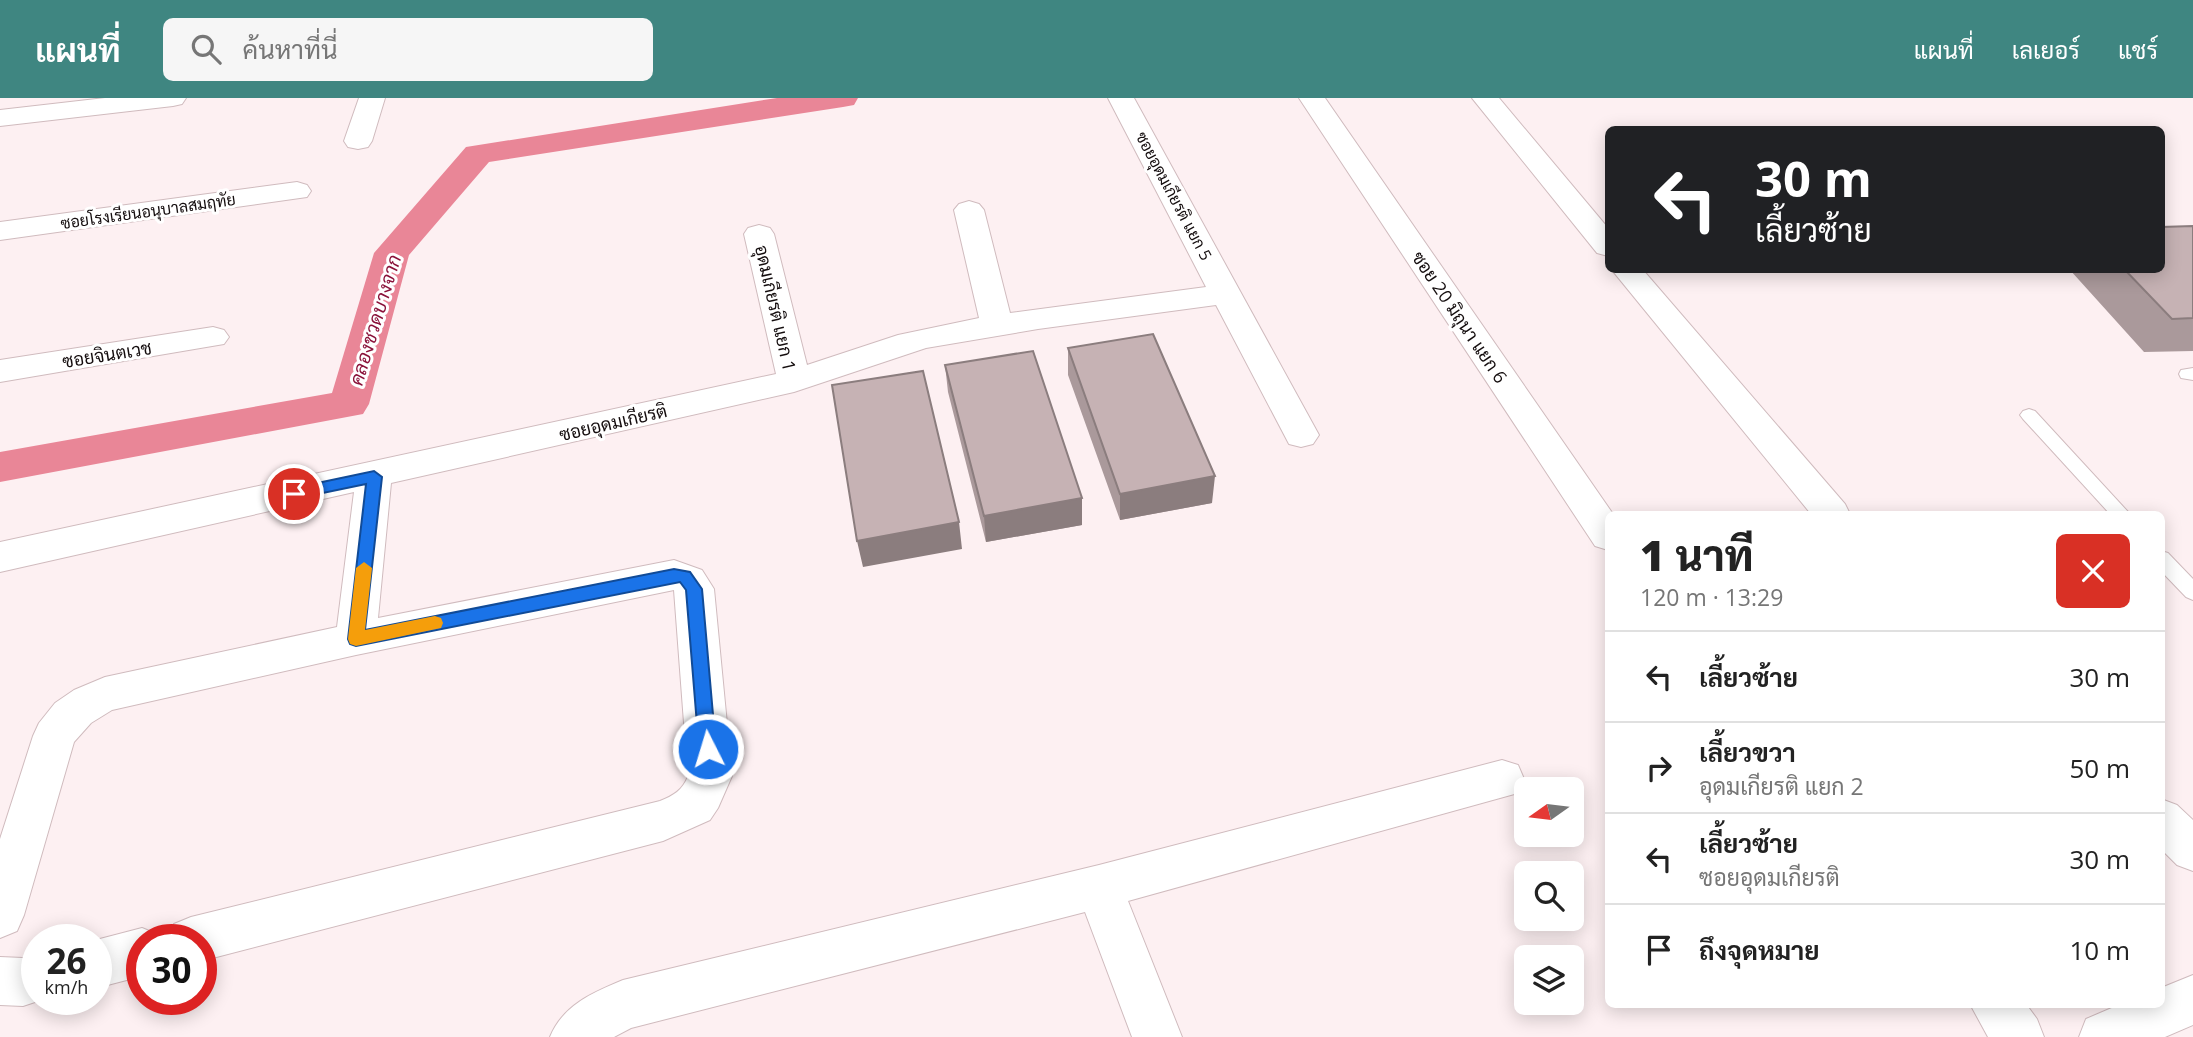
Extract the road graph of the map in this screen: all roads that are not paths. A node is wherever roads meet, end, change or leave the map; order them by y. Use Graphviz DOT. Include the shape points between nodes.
graph roads {
  1 [pos="173,98"];
  2 [pos="372,98"];
  3 [pos="1121,98"];
  4 [pos="1312,98"];
  5 [pos="1485,98"];
  6 [pos="0,118"];
  7 [pos="358,141"];
  8 [pos="297,191"];
  9 [pos="969,209"];
  10 [pos="0,232"];
  11 [pos="759,234"];
  12 [pos="1605,243"];
  13 [pos="1630,273"];
  14 [pos="1226,294"];
  15 [pos="996,326"];
  16 [pos="213,337"];
  17 [pos="0,371"];
  18 [pos="794,381"];
  19 [pos="2029,415"];
  20 [pos="1301,435"];
  21 [pos="374,477"];
  22 [pos="1829,511"];
  23 [pos="2118,511"];
  24 [pos="1605,532"];
  25 [pos="0,557"];
  26 [pos="2165,562"];
  27 [pos="2193,592"];
  28 [pos="356,639"];
  29 [pos="1502,779"];
  30 [pos="2165,823"];
  31 [pos="2193,850"];
  32 [pos="1099,887"];
  33 [pos="0,915"];
  34 [pos="217,933"];
  35 [pos="0,981"];
  36 [pos="21,982"];
  37 [pos="2193,1000"];
  38 [pos="1998,1008"];
  39 [pos="575,1037"];
  40 [pos="1157,1037"];
  41 [pos="2019,1037"];
  42 [pos="2104,1037"];
  1 -- 6 [label="street"];
  2 -- 7 [label="street"];
  3 -- 14 [label="street, ซอยอุดมเกียรติ แยก 5"];
  4 -- 24 [label="street, ซอย 20 มิถุนา แยก 6"];
  5 -- 12 [label="street"];
  8 -- 10 [label="street, ซอยโรงเรียนอนุบาลสมฤทัย"];
  9 -- 15 [label="street"];
  11 -- 18 [label="street, อุดมเกียรติ แยก 1"];
  13 -- 22 [label="street"];
  14 -- 15 [label="street, ซอยอุดมเกียรติ"];
  14 -- 20 [label="street, ซอยอุดมเกียรติ แยก 5"];
  15 -- 18 [label="street, ซอยอุดมเกียรติ" via="888,348"];
  16 -- 17 [label="street, ซอยจินตเวช"];
  18 -- 21 [label="street, ซอยอุดมเกียรติ"];
  19 -- 23 [label="lane"];
  21 -- 25 [label="street, ซอยอุดมเกียรติ"];
  21 -- 28 [label="street"];
  26 -- 27 [label="lane"];
  28 -- 33 [label="street" via="105,694 80,706 54,736"];
  28 -- 34 [label="street" via="685,576 694,589 697,616 710,776 703,797 689,811 663,821"];
  29 -- 32 [label="street"];
  30 -- 31 [label="street"];
  32 -- 39 [label="street" via="623,1004"];
  32 -- 40 [label="street"];
  35 -- 36 [label="street"];
  37 -- 42 [label="street"];
  38 -- 41 [label="street"];
}
